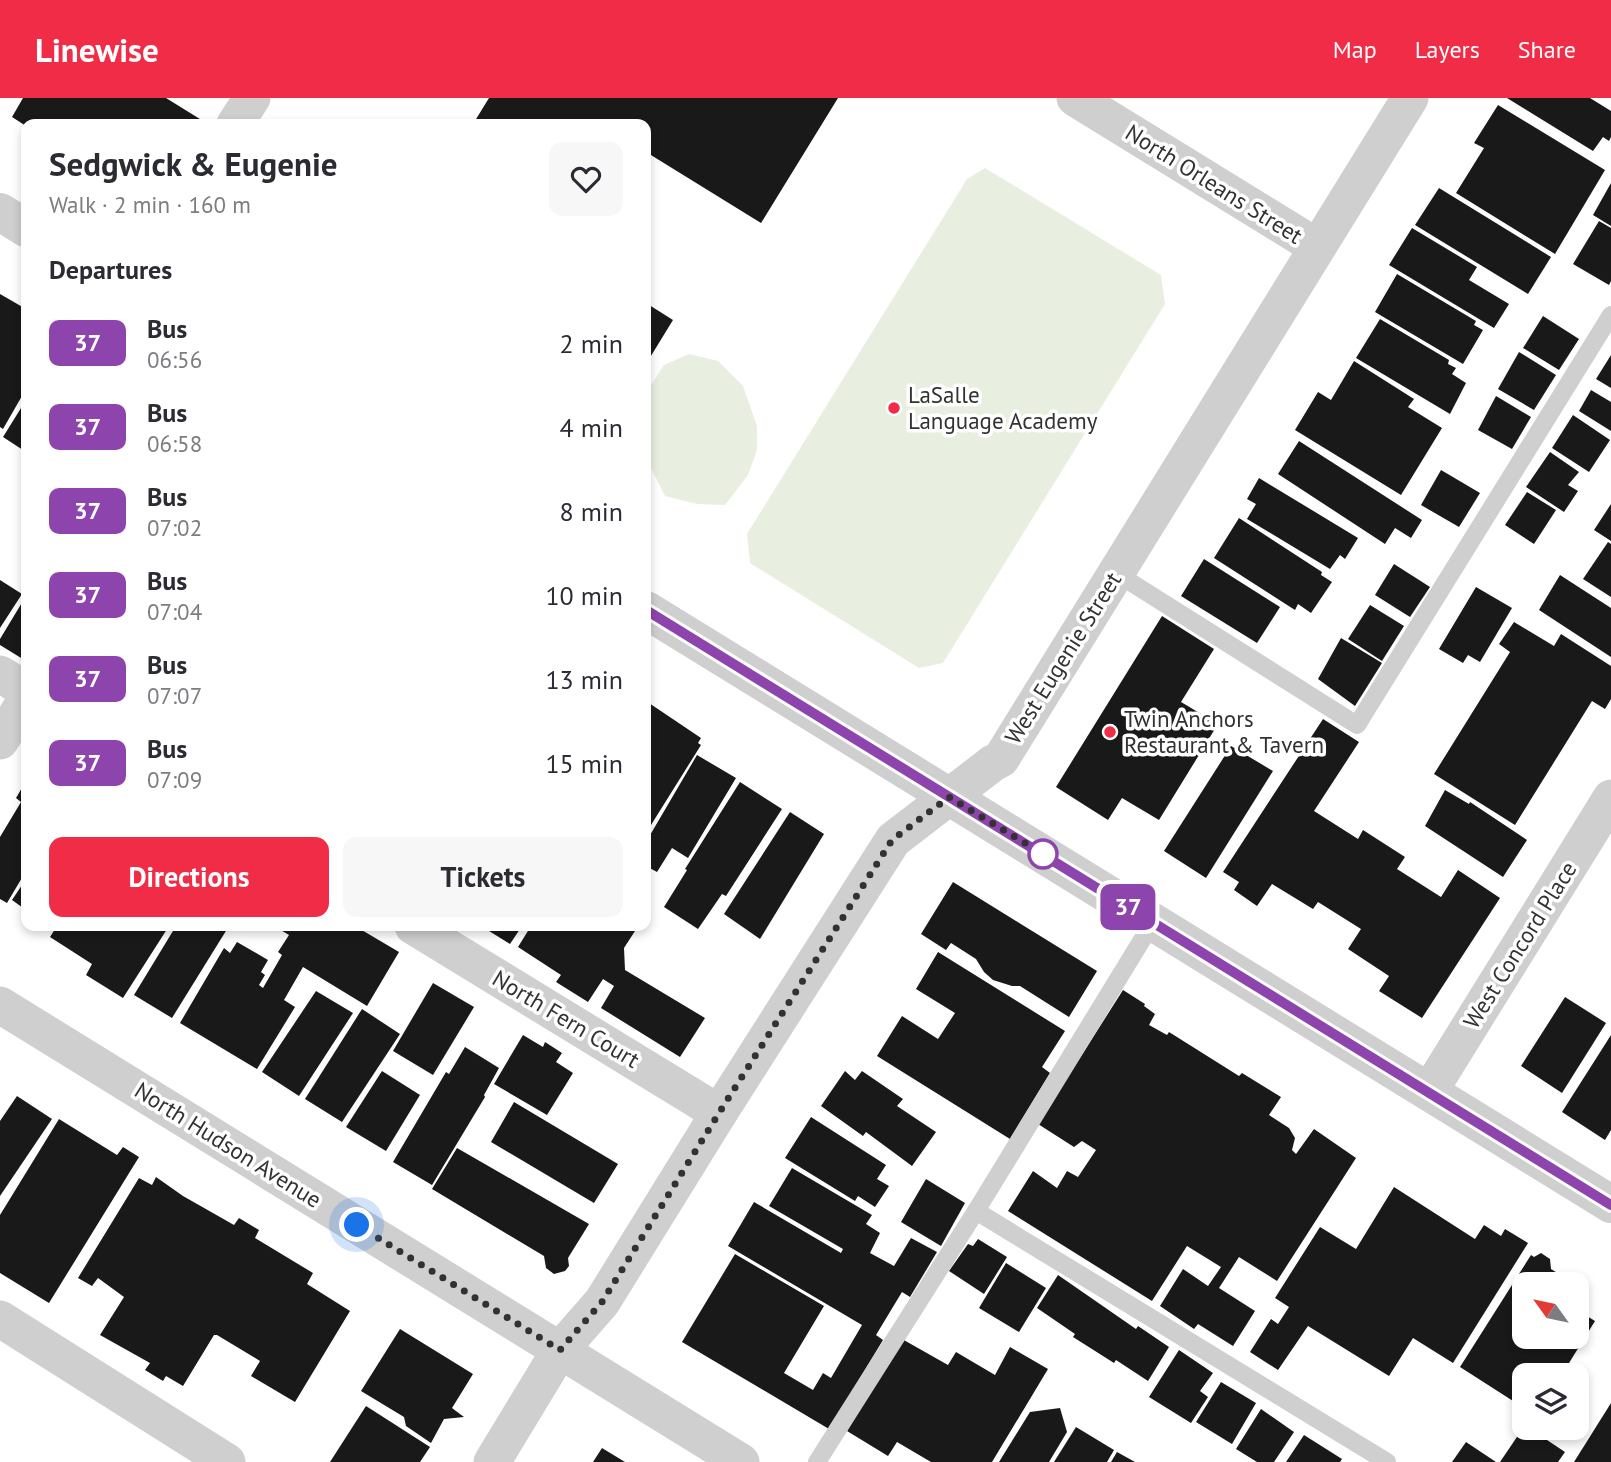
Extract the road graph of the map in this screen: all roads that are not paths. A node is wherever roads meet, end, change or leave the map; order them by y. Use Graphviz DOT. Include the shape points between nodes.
graph roads {
  1 [pos="252,98"];
  2 [pos="1075,98"];
  3 [pos="1410,98"];
  4 [pos="238,119"];
  5 [pos="0,212"];
  6 [pos="21,225"];
  7 [pos="1317,247"];
  8 [pos="1611,315"];
  9 [pos="1116,573"];
  10 [pos="651,613"];
  11 [pos="0,674"];
  12 [pos="21,687"];
  13 [pos="21,709"];
  14 [pos="0,741"];
  15 [pos="949,797"];
  16 [pos="1611,798"];
  17 [pos="1153,922"];
  18 [pos="421,931"];
  19 [pos="0,1005"];
  20 [pos="1429,1092"];
  21 [pos="719,1113"];
  22 [pos="1611,1205"];
  23 [pos="976,1211"];
  24 [pos="0,1319"];
  25 [pos="560,1350"];
  26 [pos="227,1462"];
  27 [pos="492,1462"];
  28 [pos="741,1462"];
  29 [pos="817,1462"];
  30 [pos="1387,1462"];
  1 -- 4 [label="street"];
  2 -- 7 [label="street, North Orleans Street"];
  3 -- 7 [label="street, West Eugenie Street"];
  5 -- 6 [label="street"];
  7 -- 9 [label="street, West Eugenie Street"];
  8 -- 9 [label="lane" via="1357,725"];
  9 -- 15 [label="street, West Eugenie Street" via="1001,759"];
  10 -- 15 [label="street"];
  11 -- 12 [label="street"];
  13 -- 14 [label="street"];
  15 -- 17 [label="street"];
  15 -- 21 [label="street, West Eugenie Street" via="892,840"];
  16 -- 20 [label="street, West Concord Place"];
  17 -- 20 [label="street"];
  17 -- 23 [label="lane"];
  18 -- 21 [label="street, North Fern Court"];
  19 -- 25 [label="street, North Hudson Avenue"];
  20 -- 22 [label="street"];
  21 -- 25 [label="street, West Eugenie Street" via="602,1302"];
  23 -- 29 [label="lane"];
  23 -- 30 [label="lane"];
  24 -- 26 [label="street"];
  25 -- 27 [label="street, West Eugenie Street"];
  25 -- 28 [label="street, North Hudson Avenue"];
}
